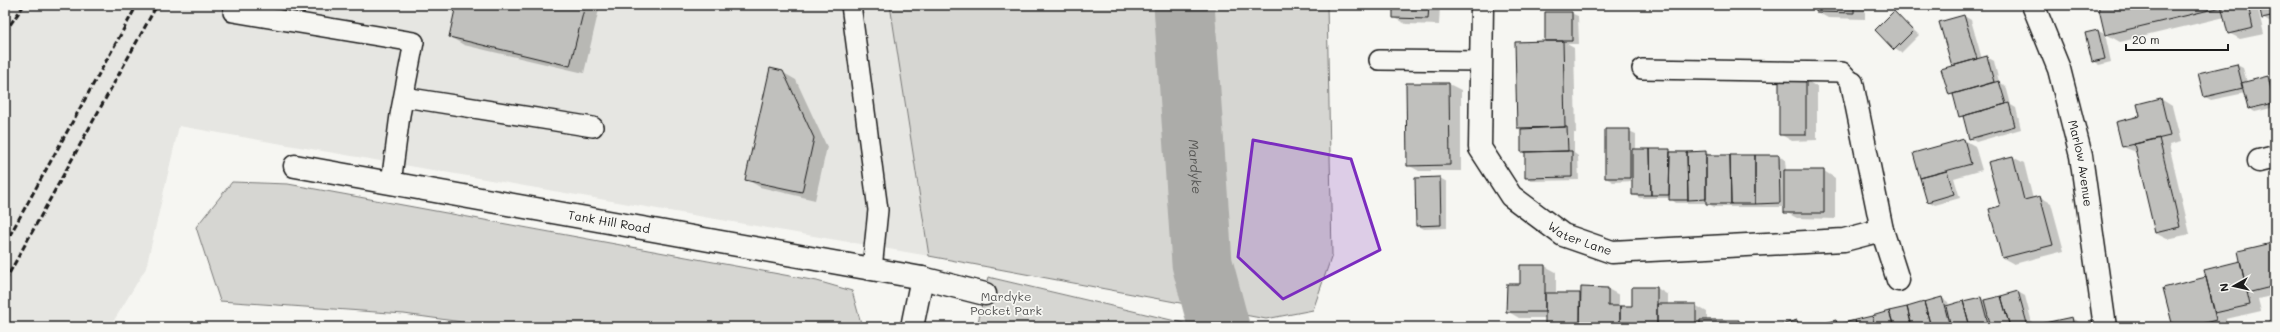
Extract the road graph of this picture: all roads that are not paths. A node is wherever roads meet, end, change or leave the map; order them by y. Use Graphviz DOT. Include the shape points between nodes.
graph roads {
  1 [pos="851,5"];
  2 [pos="1482,5"];
  3 [pos="2033,5"];
  4 [pos="233,12"];
  5 [pos="1379,60"];
  6 [pos="1482,61"];
  7 [pos="1642,69"];
  8 [pos="1852,83"];
  9 [pos="404,97"];
  10 [pos="593,127"];
  11 [pos="295,166"];
  12 [pos="391,183"];
  13 [pos="1882,230"];
  14 [pos="872,269"];
  15 [pos="922,278"];
  16 [pos="1898,280"];
  17 [pos="985,294"];
  18 [pos="912,327"];
  19 [pos="2105,327"];
  1 -- 14 [label="lane" via="878,210"];
  2 -- 6 [label="street, Water Lane"];
  3 -- 19 [label="street, Marlow Avenue" via="2059,70 2080,156"];
  4 -- 9 [label="lane" via="414,42"];
  5 -- 6 [label="lane"];
  6 -- 13 [label="street, Water Lane" via="1480,148 1511,196 1563,235 1612,252 1844,240"];
  7 -- 8 [label="lane" via="1842,72"];
  8 -- 13 [label="street"];
  9 -- 10 [label="lane"];
  9 -- 12 [label="lane"];
  11 -- 12 [label="street, Tank Hill Road"];
  12 -- 14 [label="street, Tank Hill Road"];
  13 -- 16 [label="street"];
  14 -- 15 [label="street, Tank Hill Road"];
  15 -- 17 [label="street, Tank Hill Road"];
  15 -- 18 [label="street"];
}
